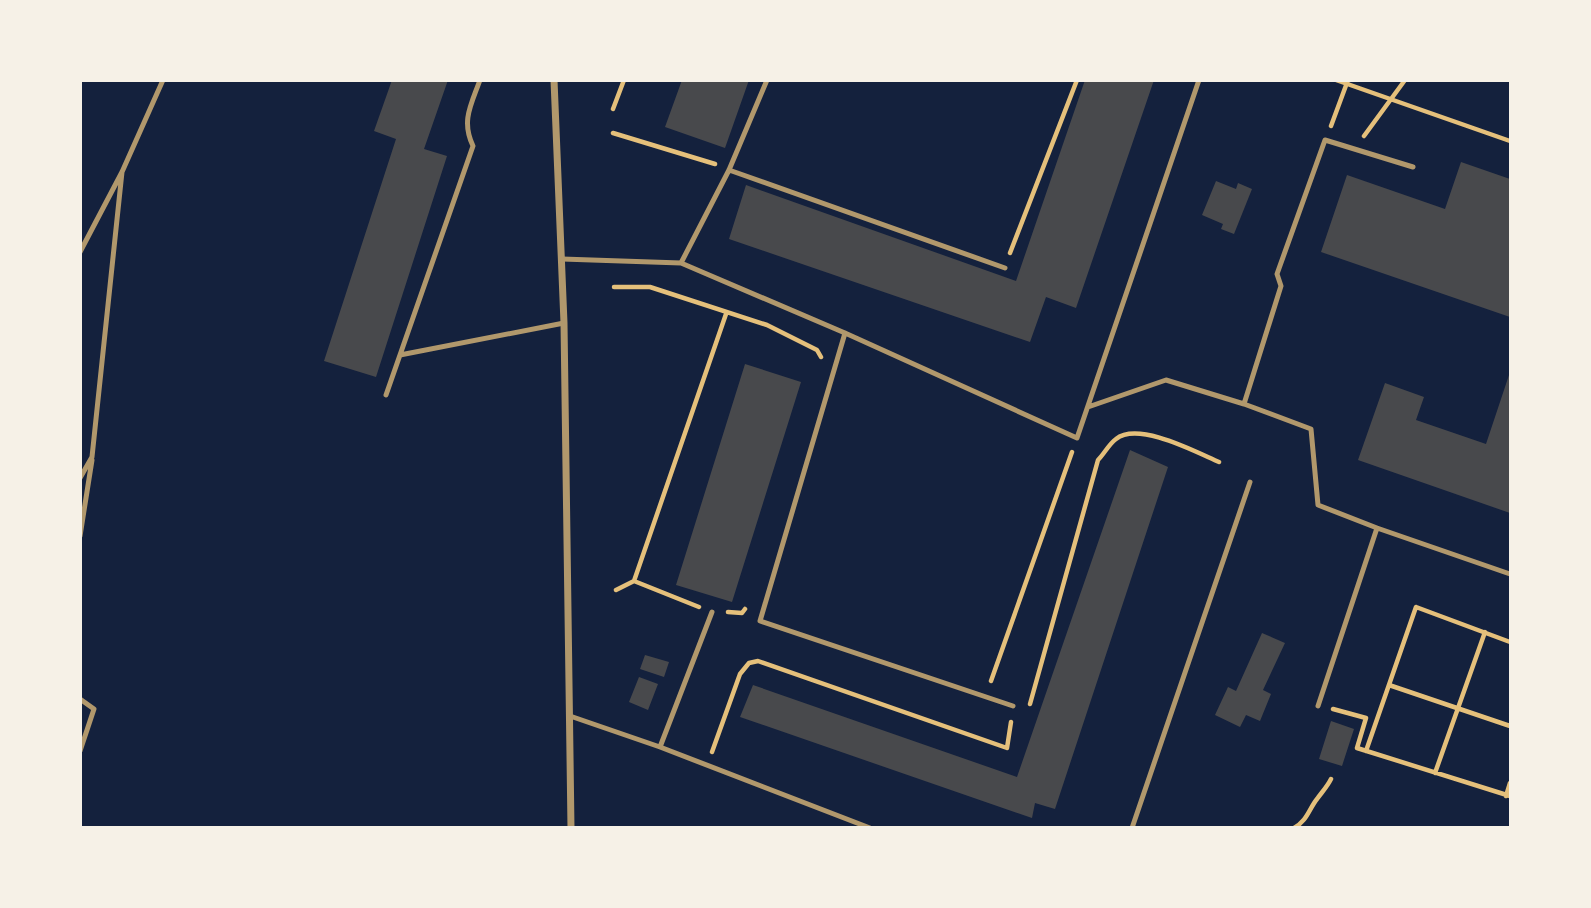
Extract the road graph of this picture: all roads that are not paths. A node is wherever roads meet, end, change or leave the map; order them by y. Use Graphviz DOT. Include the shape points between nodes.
graph roads {
  1 [pos="163,80"];
  2 [pos="480,80"];
  3 [pos="554,80"];
  4 [pos="767,80"];
  5 [pos="1199,80"];
  6 [pos="1413,167"];
  7 [pos="729,170"];
  8 [pos="122,172"];
  9 [pos="80,252"];
  10 [pos="562,259"];
  11 [pos="681,263"];
  12 [pos="1005,268"];
  13 [pos="564,323"];
  14 [pos="845,333"];
  15 [pos="400,355"];
  16 [pos="386,395"];
  17 [pos="1244,404"];
  18 [pos="1088,407"];
  19 [pos="92,457"];
  20 [pos="80,478"];
  21 [pos="1250,482"];
  22 [pos="1377,528"];
  23 [pos="80,536"];
  24 [pos="1510,574"];
  25 [pos="712,612"];
  26 [pos="80,699"];
  27 [pos="1013,706"];
  28 [pos="1318,706"];
  29 [pos="570,716"];
  30 [pos="660,747"];
  31 [pos="80,751"];
  32 [pos="869,827"];
  33 [pos="571,828"];
  34 [pos="1132,828"];
  1 -- 8 [label="lane"];
  2 -- 15 [label="lane" via="468,113 466,133 473,146"];
  3 -- 10 [label="street"];
  4 -- 7 [label="lane"];
  5 -- 18 [label="lane"];
  6 -- 17 [label="lane" via="1325,140 1277,274 1281,286"];
  7 -- 11 [label="lane"];
  7 -- 12 [label="lane"];
  8 -- 9 [label="lane"];
  8 -- 19 [label="lane"];
  10 -- 11 [label="lane"];
  10 -- 13 [label="street"];
  11 -- 14 [label="lane"];
  13 -- 15 [label="lane"];
  13 -- 29 [label="street"];
  14 -- 18 [label="lane" via="1077,438"];
  14 -- 27 [label="lane" via="760,621"];
  15 -- 16 [label="lane"];
  17 -- 18 [label="lane" via="1166,380"];
  17 -- 22 [label="lane" via="1311,429 1318,505"];
  19 -- 20 [label="lane"];
  19 -- 23 [label="lane"];
  21 -- 34 [label="lane"];
  22 -- 24 [label="lane"];
  22 -- 28 [label="lane"];
  25 -- 30 [label="lane"];
  26 -- 31 [label="lane" via="94,709"];
  29 -- 30 [label="lane"];
  29 -- 33 [label="street"];
  30 -- 32 [label="lane"];
}
